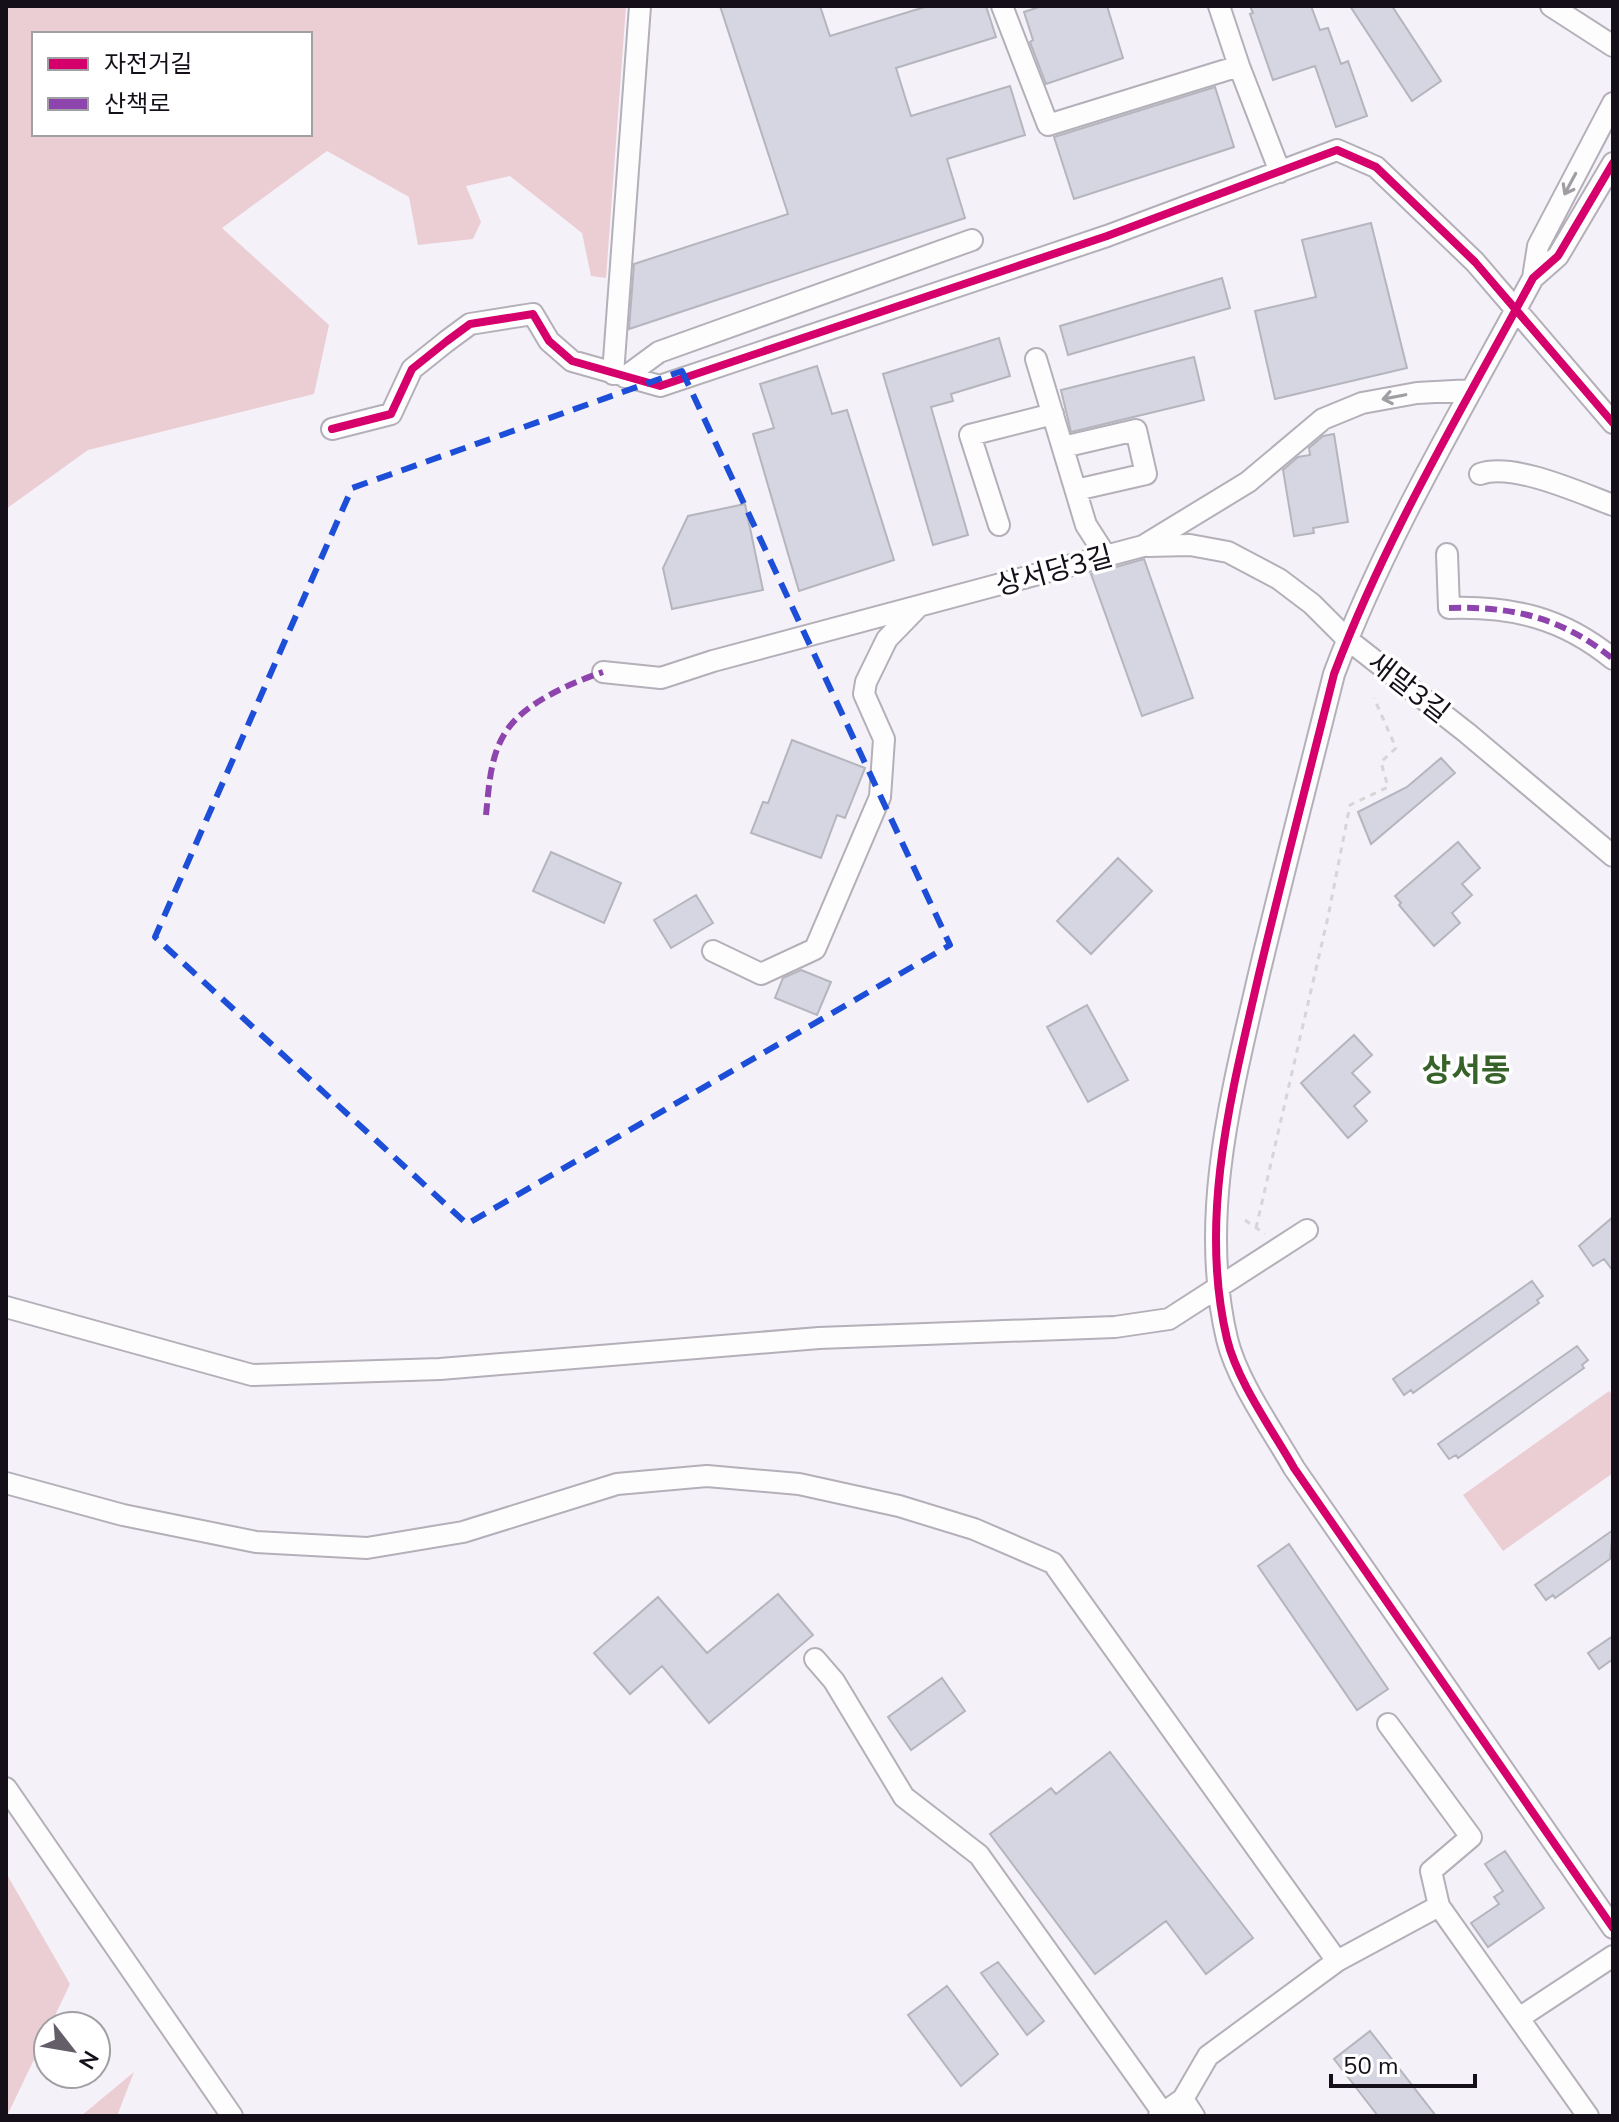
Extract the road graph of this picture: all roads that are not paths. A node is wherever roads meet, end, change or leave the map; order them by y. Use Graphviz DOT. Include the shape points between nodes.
graph roads {
  1 [pos="640,6"];
  2 [pos="1002,6"];
  3 [pos="1219,6"];
  4 [pos="1551,6"];
  5 [pos="1613,46"];
  6 [pos="1239,66"];
  7 [pos="1610,109"];
  8 [pos="1613,163"];
  9 [pos="1280,172"];
  10 [pos="972,240"];
  11 [pos="1533,278"];
  12 [pos="1517,308"];
  13 [pos="1036,359"];
  14 [pos="619,376"];
  15 [pos="1472,390"];
  16 [pos="1053,414"];
  17 [pos="1613,423"];
  18 [pos="332,429"];
  19 [pos="1063,447"];
  20 [pos="1480,474"];
  21 [pos="1076,490"];
  22 [pos="1613,505"];
  23 [pos="999,525"];
  24 [pos="1143,546"];
  25 [pos="1447,554"];
  26 [pos="1106,556"];
  27 [pos="919,606"];
  28 [pos="1347,639"];
  29 [pos="1613,659"];
  30 [pos="603,672"];
  31 [pos="1613,856"];
  32 [pos="713,951"];
  33 [pos="1307,1230"];
  34 [pos="1220,1286"];
  35 [pos="6,1307"];
  36 [pos="6,1483"];
  37 [pos="815,1659"];
  38 [pos="1388,1724"];
  39 [pos="6,1788"];
  40 [pos="1439,1906"];
  41 [pos="1613,1928"];
  42 [pos="1613,1956"];
  43 [pos="1337,1961"];
  44 [pos="1519,2018"];
  45 [pos="1188,2108"];
  46 [pos="1161,2114"];
  47 [pos="232,2116"];
  48 [pos="1588,2116"];
  1 -- 14 [label="street"];
  2 -- 6 [label="street" via="1048,125"];
  3 -- 6 [label="street"];
  4 -- 5 [label="street"];
  6 -- 9 [label="street"];
  7 -- 11 [label="street, one-way" via="1538,246"];
  8 -- 11 [label="street" via="1558,256"];
  9 -- 12 [label="street" via="1337,150 1376,167"];
  9 -- 14 [label="street" via="1107,236 660,386"];
  10 -- 14 [label="street" via="659,352"];
  11 -- 12 [label="street"];
  12 -- 15 [label="street"];
  12 -- 17 [label="street"];
  13 -- 16 [label="street"];
  14 -- 18 [label="street" via="572,361 549,341 533,314 470,324 412,369 391,414"];
  15 -- 24 [label="street, 상서당3길, one-way" via="1362,403 1323,419 1248,482"];
  15 -- 28 [label="street"];
  16 -- 19 [label="street"];
  16 -- 23 [label="street" via="970,435"];
  19 -- 21 [label="street"];
  19 -- 21 [label="street" via="1136,430 1146,474"];
  20 -- 22 [label="street" via="1491,470 1545,481"];
  21 -- 26 [label="street" via="1086,525"];
  24 -- 26 [label="street, 상서당3길"];
  24 -- 28 [label="street, 새말3길" via="1190,545 1228,552 1312,604"];
  25 -- 29 [label="street" via="1449,608 1507,608 1542,616"];
  26 -- 27 [label="street, 상서당3길"];
  27 -- 30 [label="street, 상서당3길" via="661,678"];
  27 -- 32 [label="street" via="887,639 866,682 864,694 884,739 880,797 815,949 761,974"];
  28 -- 31 [label="street, 새말3길"];
  28 -- 34 [label="street" via="1330,689 1229,1106 1217,1199"];
  33 -- 34 [label="street"];
  34 -- 35 [label="street" via="1169,1319 1115,1327 819,1338 440,1369 252,1375"];
  34 -- 41 [label="street" via="1228,1343 1294,1468"];
  36 -- 43 [label="street" via="123,1515 256,1542 367,1548 463,1532 617,1484 707,1476 799,1484 974,1529 1053,1563"];
  37 -- 46 [label="street" via="834,1681 904,1797 979,1855"];
  38 -- 40 [label="street" via="1471,1837 1431,1871"];
  39 -- 47 [label="street"];
  40 -- 43 [label="street"];
  40 -- 44 [label="street"];
  42 -- 44 [label="street"];
  43 -- 45 [label="street" via="1208,2056"];
  44 -- 48 [label="street"];
  45 -- 46 [label="street"];
}
